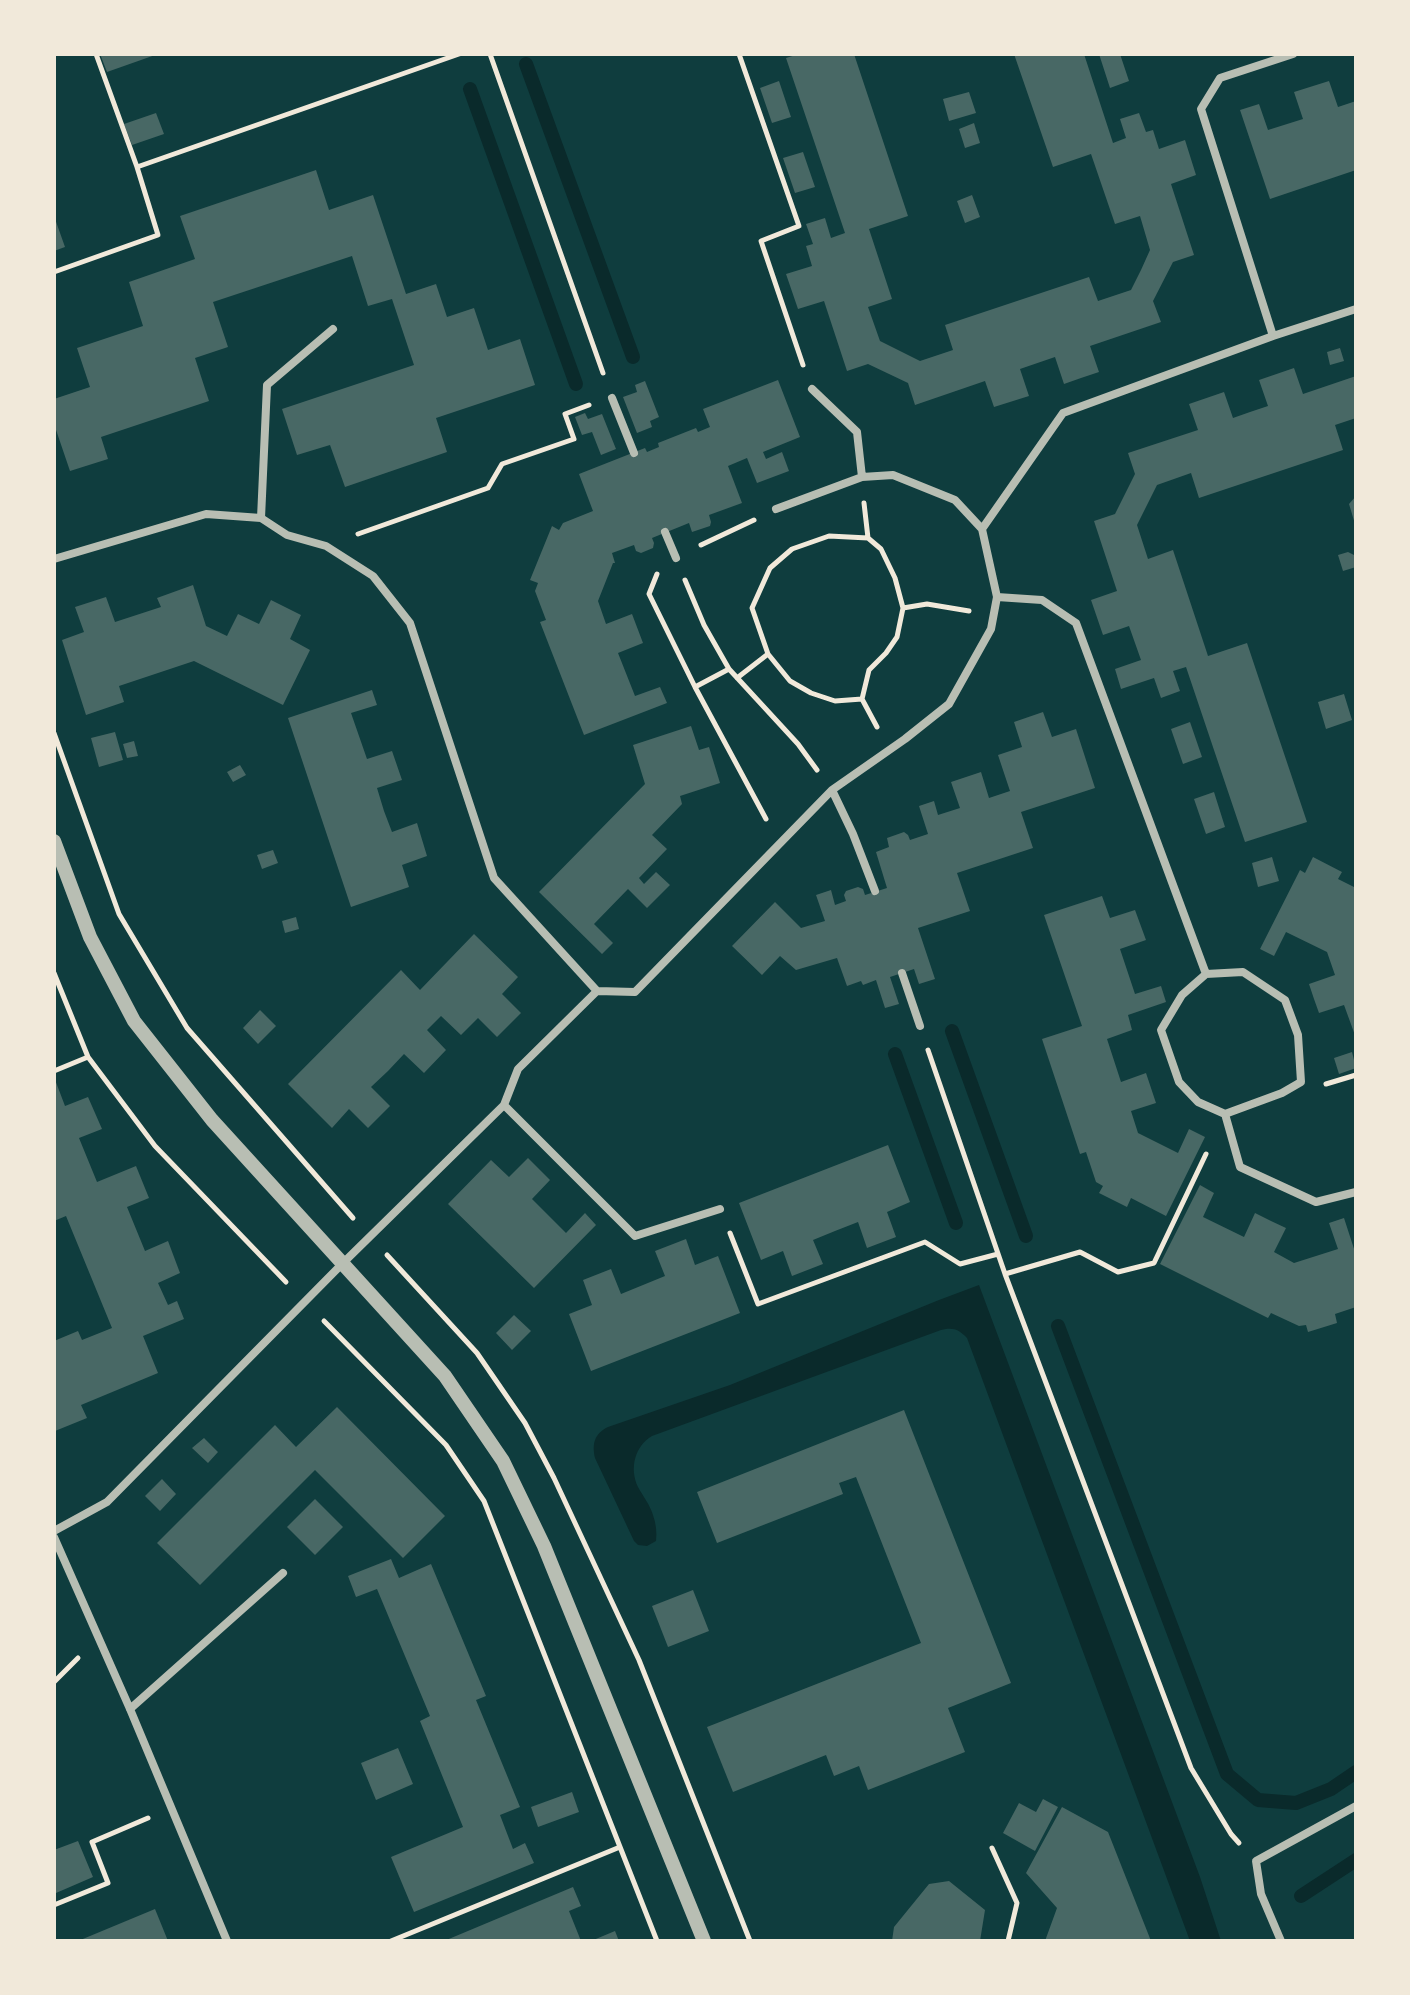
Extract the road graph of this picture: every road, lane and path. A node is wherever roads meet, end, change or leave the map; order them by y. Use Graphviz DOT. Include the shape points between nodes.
graph roads {
  1 [pos="96,54"];
  2 [pos="459,54"];
  3 [pos="490,54"];
  4 [pos="739,54"];
  5 [pos="1293,54"];
  6 [pos="137,167"];
  7 [pos="54,272"];
  8 [pos="1356,309"];
  9 [pos="333,329"];
  10 [pos="1273,336"];
  11 [pos="812,389"];
  12 [pos="612,398"];
  13 [pos="634,453"];
  14 [pos="862,477"];
  15 [pos="776,509"];
  16 [pos="261,518"];
  17 [pos="982,529"];
  18 [pos="665,532"];
  19 [pos="868,538"];
  20 [pos="326,546"];
  21 [pos="676,558"];
  22 [pos="54,559"];
  23 [pos="997,597"];
  24 [pos="903,608"];
  25 [pos="993,616"];
  26 [pos="768,654"];
  27 [pos="729,669"];
  28 [pos="737,678"];
  29 [pos="695,687"];
  30 [pos="862,699"];
  31 [pos="889,749"];
  32 [pos="832,790"];
  33 [pos="54,841"];
  34 [pos="779,844"];
  35 [pos="875,891"];
  36 [pos="54,973"];
  37 [pos="902,973"];
  38 [pos="1206,974"];
  39 [pos="597,991"];
  40 [pos="920,1026"];
  41 [pos="88,1057"];
  42 [pos="54,1071"];
  43 [pos="504,1105"];
  44 [pos="1225,1114"];
  45 [pos="1356,1192"];
  46 [pos="720,1209"];
  47 [pos="998,1254"];
  48 [pos="342,1264"];
  49 [pos="1005,1274"];
  50 [pos="305,1302"];
  51 [pos="54,1534"];
  52 [pos="283,1573"];
  53 [pos="130,1709"];
  54 [pos="1356,1806"];
  55 [pos="171,1808"];
  56 [pos="620,1847"];
  57 [pos="992,1848"];
  58 [pos="1256,1861"];
  59 [pos="54,1905"];
  60 [pos="227,1941"];
  61 [pos="391,1941"];
  62 [pos="657,1941"];
  63 [pos="704,1941"];
  64 [pos="1008,1941"];
  65 [pos="1281,1941"];
  1 -- 6 [label="path"];
  2 -- 6 [label="path"];
  3 -- 12 [label="path"];
  4 -- 11 [label="path" via="799,226 761,241"];
  5 -- 10 [label="street" via="1220,78 1201,109"];
  6 -- 7 [label="path" via="158,235"];
  8 -- 10 [label="street"];
  9 -- 16 [label="street" via="267,385"];
  10 -- 17 [label="street" via="1063,413"];
  11 -- 14 [label="street" via="857,432"];
  12 -- 13 [label="street"];
  12 -- 20 [label="path" via="565,414 574,439 502,464 488,488"];
  14 -- 15 [label="street"];
  14 -- 17 [label="street" via="893,475 955,500"];
  14 -- 19 [label="path"];
  15 -- 21 [label="path"];
  16 -- 20 [label="street" via="287,535"];
  16 -- 22 [label="street" via="206,514"];
  17 -- 23 [label="street"];
  18 -- 21 [label="street"];
  19 -- 24 [label="path" via="881,549"];
  19 -- 26 [label="path" via="829,536 792,549 770,568 752,608"];
  20 -- 39 [label="street" via="373,576 410,623 494,878"];
  21 -- 27 [label="path"];
  21 -- 29 [label="path" via="657,573 649,594"];
  23 -- 25 [label="street"];
  23 -- 38 [label="street" via="1042,600 1076,623"];
  24 -- 25 [label="path" via="927,604"];
  24 -- 30 [label="path" via="897,637 869,670"];
  25 -- 31 [label="street" via="991,629 949,704"];
  26 -- 28 [label="path"];
  26 -- 30 [label="path" via="790,681 811,693 835,701"];
  27 -- 28 [label="path"];
  27 -- 29 [label="path"];
  28 -- 32 [label="path"];
  29 -- 34 [label="path"];
  30 -- 31 [label="path"];
  31 -- 32 [label="street"];
  32 -- 34 [label="street"];
  32 -- 35 [label="street"];
  33 -- 48 [label="street" via="90,937 134,1021 212,1120"];
  34 -- 39 [label="street" via="635,992"];
  36 -- 41 [label="path"];
  37 -- 40 [label="street"];
  38 -- 44 [label="street" via="1182,995 1161,1030 1179,1082 1198,1102"];
  38 -- 44 [label="street" via="1243,972 1285,1000 1298,1035 1301,1082"];
  39 -- 43 [label="street" via="518,1069"];
  40 -- 47 [label="path"];
  41 -- 42 [label="path"];
  41 -- 50 [label="path" via="155,1146"];
  43 -- 46 [label="street" via="635,1236"];
  43 -- 48 [label="street"];
  44 -- 45 [label="street" via="1240,1167 1316,1202"];
  44 -- 49 [label="path" via="1154,1263 1118,1272 1080,1252"];
  46 -- 47 [label="path" via="758,1304 925,1242 960,1264"];
  47 -- 49 [label="path"];
  48 -- 50 [label="street"];
  48 -- 63 [label="street" via="445,1376 503,1461 544,1546"];
  49 -- 58 [label="path" via="1191,1768 1231,1834"];
  50 -- 51 [label="street" via="107,1502"];
  50 -- 56 [label="path" via="446,1445 484,1501"];
  51 -- 53 [label="street"];
  52 -- 53 [label="street"];
  53 -- 55 [label="street"];
  54 -- 58 [label="street"];
  55 -- 59 [label="path" via="92,1842 108,1883"];
  55 -- 60 [label="street"];
  56 -- 61 [label="path"];
  56 -- 62 [label="path"];
  57 -- 64 [label="path" via="1017,1903"];
  58 -- 65 [label="street" via="1261,1894"];
}
